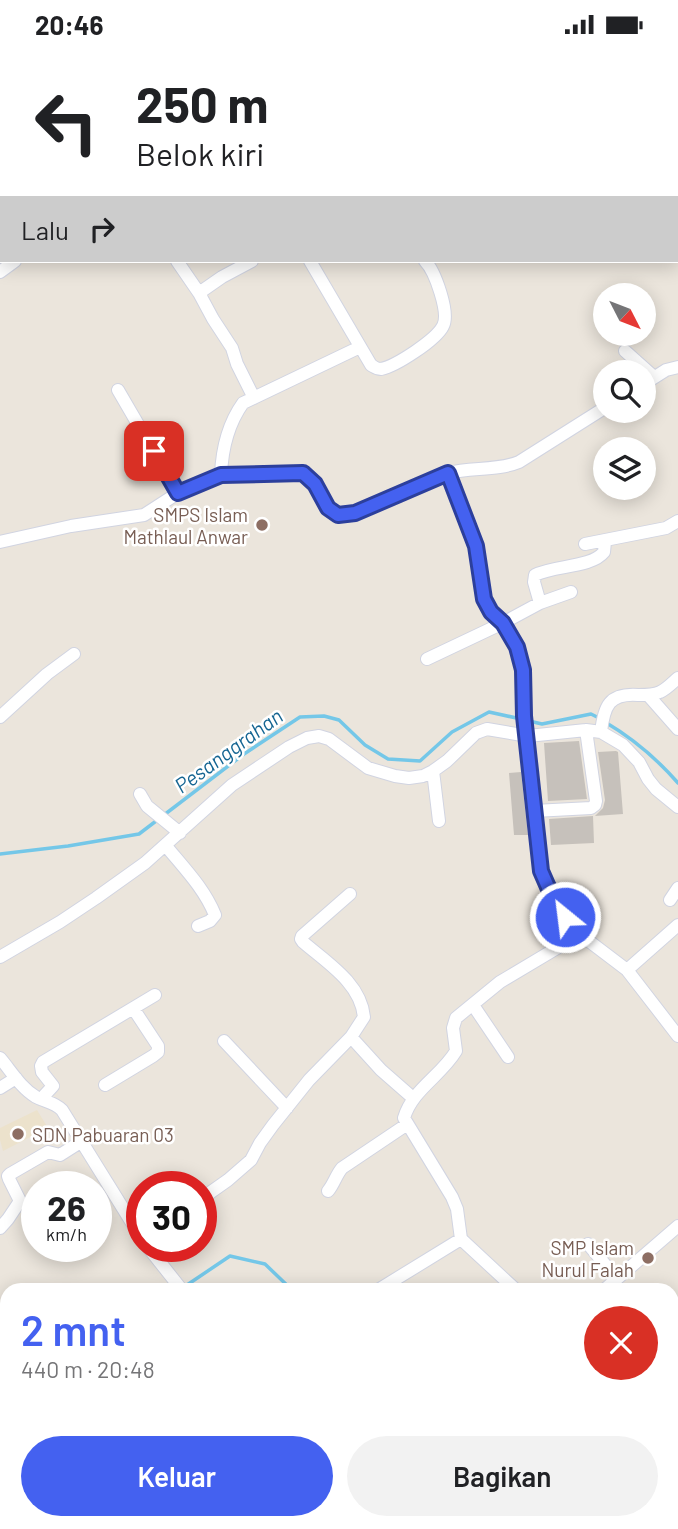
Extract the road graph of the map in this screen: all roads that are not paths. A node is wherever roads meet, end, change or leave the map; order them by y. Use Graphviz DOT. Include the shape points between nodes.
graph roads {
  1 [pos="178,263"];
  2 [pos="248,263"];
  3 [pos="311,263"];
  4 [pos="427,263"];
  5 [pos="199,293"];
  6 [pos="360,347"];
  7 [pos="625,351"];
  8 [pos="632,360"];
  9 [pos="678,367"];
  10 [pos="656,376"];
  11 [pos="118,390"];
  12 [pos="254,398"];
  13 [pos="593,415"];
  14 [pos="448,473"];
  15 [pos="221,475"];
  16 [pos="178,493"];
  17 [pos="678,521"];
  18 [pos="605,541"];
  19 [pos="0,543"];
  20 [pos="584,544"];
  21 [pos="571,592"];
  22 [pos="540,603"];
  23 [pos="503,623"];
  24 [pos="74,654"];
  25 [pos="427,659"];
  26 [pos="678,678"];
  27 [pos="648,695"];
  28 [pos="0,717"];
  29 [pos="526,727"];
  30 [pos="601,728"];
  31 [pos="678,729"];
  32 [pos="586,730"];
  33 [pos="433,771"];
  34 [pos="139,794"];
  35 [pos="678,807"];
  36 [pos="534,811"];
  37 [pos="439,821"];
  38 [pos="176,829"];
  39 [pos="166,846"];
  40 [pos="678,888"];
  41 [pos="350,894"];
  42 [pos="670,900"];
  43 [pos="678,925"];
  44 [pos="198,926"];
  45 [pos="573,929"];
  46 [pos="0,957"];
  47 [pos="627,970"];
  48 [pos="156,995"];
  49 [pos="473,1005"];
  50 [pos="134,1008"];
  51 [pos="678,1036"];
  52 [pos="351,1037"];
  53 [pos="224,1041"];
  54 [pos="508,1057"];
  55 [pos="0,1058"];
  56 [pos="16,1078"];
  57 [pos="105,1085"];
  58 [pos="0,1088"];
  59 [pos="413,1098"];
  60 [pos="41,1099"];
  61 [pos="287,1108"];
  62 [pos="406,1125"];
  63 [pos="82,1141"];
  64 [pos="217,1188"];
  65 [pos="328,1191"];
  66 [pos="126,1213"];
  67 [pos="678,1226"];
  68 [pos="0,1228"];
  69 [pos="461,1239"];
  70 [pos="588,1244"];
  71 [pos="159,1262"];
  72 [pos="617,1279"];
  73 [pos="176,1283"];
  74 [pos="389,1283"];
  75 [pos="508,1283"];
  76 [pos="612,1283"];
  1 -- 5 [label="street"];
  2 -- 5 [label="street"];
  3 -- 6 [label="street"];
  4 -- 6 [label="street" via="434,272 445,311 439,332 382,369 371,365"];
  5 -- 12 [label="street" via="232,348"];
  6 -- 12 [label="street"];
  7 -- 8 [label="street"];
  9 -- 10 [label="street"];
  11 -- 16 [label="street"];
  12 -- 15 [label="street" via="243,403 234,416"];
  13 -- 14 [label="street" via="509,466"];
  14 -- 15 [label="street" via="355,513 338,515 303,473"];
  14 -- 23 [label="street" via="475,540 484,599"];
  15 -- 16 [label="street"];
  16 -- 19 [label="street" via="144,515"];
  17 -- 18 [label="street" via="666,528"];
  18 -- 20 [label="street"];
  18 -- 22 [label="street" via="604,552 597,559 535,575"];
  21 -- 22 [label="street"];
  22 -- 23 [label="street"];
  23 -- 25 [label="street"];
  23 -- 29 [label="street" via="523,670"];
  24 -- 28 [label="street"];
  26 -- 27 [label="street" via="662,692"];
  27 -- 30 [label="street" via="613,698"];
  27 -- 31 [label="street"];
  29 -- 32 [label="street"];
  29 -- 33 [label="street" via="477,733"];
  29 -- 36 [label="street"];
  30 -- 32 [label="street"];
  30 -- 35 [label="street" via="623,745 656,789"];
  32 -- 36 [label="street" via="595,805"];
  33 -- 37 [label="street"];
  33 -- 38 [label="street" via="409,778 394,776 368,768 329,739 307,738 232,785"];
  34 -- 38 [label="street"];
  36 -- 45 [label="street" via="541,871"];
  38 -- 39 [label="street"];
  39 -- 44 [label="street" via="210,902 215,915"];
  39 -- 46 [label="street" via="96,898"];
  40 -- 42 [label="street"];
  41 -- 52 [label="street" via="301,939 351,984 360,999 365,1017"];
  43 -- 47 [label="street"];
  45 -- 47 [label="street"];
  45 -- 49 [label="street" via="556,949 500,982"];
  47 -- 51 [label="street"];
  48 -- 50 [label="street"];
  49 -- 54 [label="street"];
  49 -- 59 [label="street" via="456,1018 453,1056"];
  50 -- 57 [label="street" via="158,1052"];
  50 -- 60 [label="street" via="43,1062 42,1072 53,1086"];
  52 -- 59 [label="street"];
  52 -- 61 [label="street"];
  53 -- 61 [label="street"];
  55 -- 56 [label="street"];
  56 -- 58 [label="street"];
  56 -- 60 [label="street"];
  59 -- 62 [label="street" via="406,1109"];
  60 -- 63 [label="street" via="62,1110"];
  61 -- 64 [label="street" via="251,1160"];
  62 -- 65 [label="street" via="342,1168"];
  62 -- 69 [label="street" via="452,1196"];
  63 -- 66 [label="street"];
  63 -- 68 [label="street" via="60,1155 48,1152 8,1176 20,1201"];
  67 -- 72 [label="street"];
  69 -- 74 [label="street"];
  69 -- 75 [label="street"];
  70 -- 72 [label="street"];
  71 -- 73 [label="street"];
  72 -- 76 [label="street"];
}
